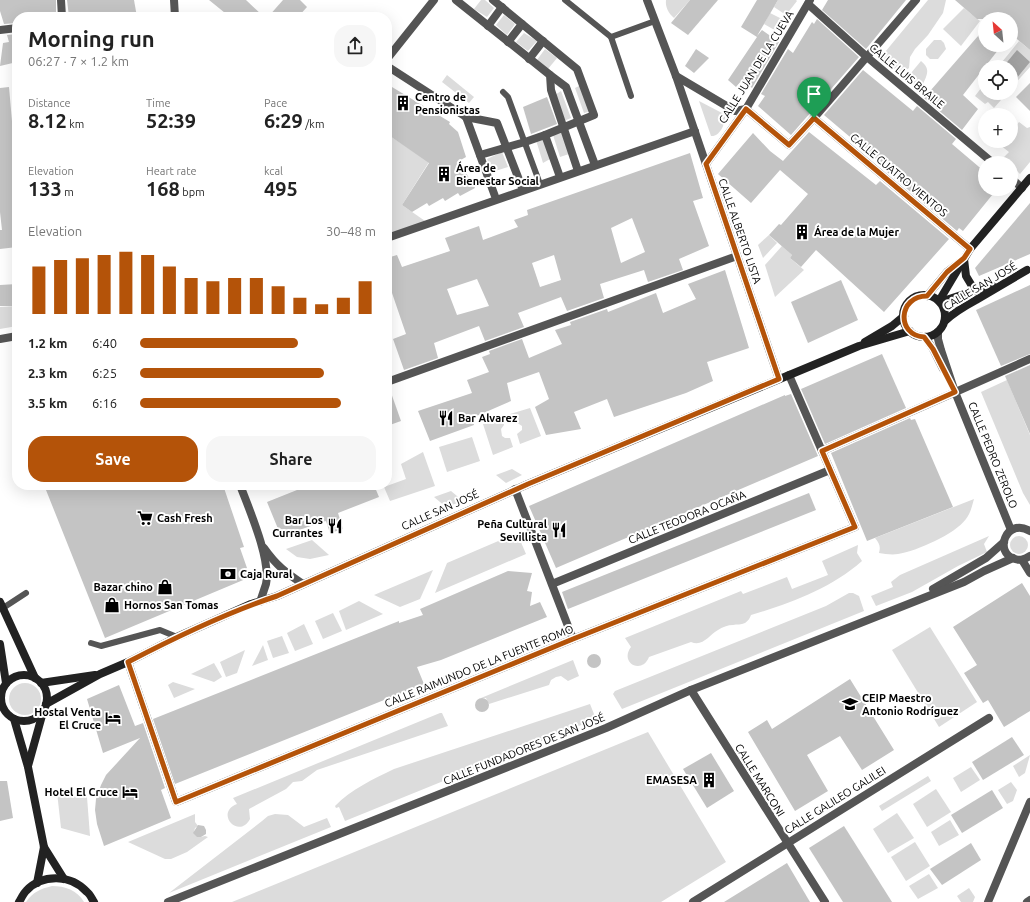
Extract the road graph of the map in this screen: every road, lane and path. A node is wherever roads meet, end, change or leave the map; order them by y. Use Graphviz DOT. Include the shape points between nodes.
graph roads {
  1 [pos="62,0"];
  2 [pos="174,0"];
  3 [pos="434,0"];
  4 [pos="456,0"];
  5 [pos="470,0"];
  6 [pos="493,0"];
  7 [pos="565,0"];
  8 [pos="647,0"];
  9 [pos="916,0"];
  10 [pos="809,2"];
  11 [pos="464,7"];
  12 [pos="502,7"];
  13 [pos="62,12"];
  14 [pos="175,12"];
  15 [pos="655,22"];
  16 [pos="522,24"];
  17 [pos="488,26"];
  18 [pos="12,29"];
  19 [pos="0,30"];
  20 [pos="610,37"];
  21 [pos="543,41"];
  22 [pos="508,42"];
  23 [pos="392,52"];
  24 [pos="867,57"];
  25 [pos="530,59"];
  26 [pos="392,69"];
  27 [pos="550,75"];
  28 [pos="676,76"];
  29 [pos="503,92"];
  30 [pos="631,96"];
  31 [pos="746,109"];
  32 [pos="466,116"];
  33 [pos="814,118"];
  34 [pos="579,121"];
  35 [pos="563,128"];
  36 [pos="695,131"];
  37 [pos="546,134"];
  38 [pos="525,142"];
  39 [pos="506,147"];
  40 [pos="480,155"];
  41 [pos="985,156"];
  42 [pos="706,164"];
  43 [pos="595,165"];
  44 [pos="578,171"];
  45 [pos="560,177"];
  46 [pos="1030,178"];
  47 [pos="540,184"];
  48 [pos="1018,184"];
  49 [pos="1022,188"];
  50 [pos="523,190"];
  51 [pos="496,199"];
  52 [pos="392,236"];
  53 [pos="970,249"];
  54 [pos="737,256"];
  55 [pos="964,258"];
  56 [pos="1029,269"];
  57 [pos="983,289"];
  58 [pos="927,296"];
  59 [pos="939,302"];
  60 [pos="904,316"];
  61 [pos="945,321"];
  62 [pos="910,331"];
  63 [pos="938,332"];
  64 [pos="12,337"];
  65 [pos="924,337"];
  66 [pos="0,339"];
  67 [pos="859,346"];
  68 [pos="1030,359"];
  69 [pos="789,375"];
  70 [pos="779,379"];
  71 [pos="392,380"];
  72 [pos="954,390"];
  73 [pos="822,451"];
  74 [pos="830,470"];
  75 [pos="242,490"];
  76 [pos="515,490"];
  77 [pos="1011,530"];
  78 [pos="1030,531"];
  79 [pos="1004,542"];
  80 [pos="262,546"];
  81 [pos="1028,557"];
  82 [pos="1013,558"];
  83 [pos="1030,573"];
  84 [pos="303,584"];
  85 [pos="552,584"];
  86 [pos="26,593"];
  87 [pos="260,602"];
  88 [pos="2,605"];
  89 [pos="887,611"];
  90 [pos="177,637"];
  91 [pos="573,639"];
  92 [pos="91,643"];
  93 [pos="0,644"];
  94 [pos="128,662"];
  95 [pos="100,674"];
  96 [pos="38,680"];
  97 [pos="3,688"];
  98 [pos="691,690"];
  99 [pos="44,707"];
  100 [pos="0,716"];
  101 [pos="12,717"];
  102 [pos="989,718"];
  103 [pos="28,767"];
  104 [pos="1030,802"];
  105 [pos="787,843"];
  106 [pos="44,847"];
  107 [pos="64,879"];
  108 [pos="37,883"];
  109 [pos="1030,900"];
  110 [pos="19,902"];
  111 [pos="94,902"];
  112 [pos="168,902"];
  113 [pos="693,902"];
  114 [pos="825,902"];
  115 [pos="988,902"];
  116 [pos="1027,902"];
  1 -- 13 [label="street"];
  2 -- 14 [label="street"];
  3 -- 23 [label="street"];
  4 -- 11 [label="street"];
  5 -- 11 [label="street"];
  6 -- 12 [label="street"];
  7 -- 20 [label="lane"];
  8 -- 15 [label="street, CALLE ALBERTO LISTA"];
  9 -- 24 [label="street"];
  10 -- 24 [label="street, CALLE LUIS BRAILE"];
  10 -- 31 [label="street, CALLE JUAN DE LA CUEVA"];
  11 -- 17 [label="street"];
  12 -- 16 [label="street"];
  12 -- 17 [label="street"];
  15 -- 20 [label="lane"];
  15 -- 28 [label="street, CALLE ALBERTO LISTA"];
  16 -- 21 [label="street"];
  16 -- 22 [label="street"];
  17 -- 22 [label="street"];
  18 -- 19 [label="street"];
  20 -- 30 [label="lane"];
  21 -- 25 [label="street"];
  21 -- 34 [label="street" via="577,69 594,115"];
  22 -- 25 [label="street"];
  24 -- 33 [label="street"];
  24 -- 41 [label="street, CALLE LUIS BRAILE"];
  25 -- 27 [label="street"];
  26 -- 32 [label="street"];
  27 -- 34 [label="street" via="566,87"];
  27 -- 35 [label="street" via="551,90"];
  28 -- 31 [label="street" via="735,111"];
  28 -- 36 [label="street, CALLE ALBERTO LISTA"];
  29 -- 38 [label="lane" via="508,97"];
  31 -- 33 [label="street" via="789,145"];
  31 -- 42 [label="street, CALLE JUAN DE LA CUEVA"];
  32 -- 39 [label="street" via="497,123"];
  32 -- 40 [label="street"];
  33 -- 53 [label="street, CALLE CUATRO VIENTOS"];
  34 -- 35 [label="street"];
  34 -- 43 [label="street"];
  35 -- 37 [label="street"];
  35 -- 44 [label="street"];
  36 -- 42 [label="street, CALLE ALBERTO LISTA"];
  36 -- 43 [label="street"];
  37 -- 38 [label="street"];
  37 -- 45 [label="street"];
  38 -- 39 [label="street"];
  38 -- 47 [label="lane"];
  39 -- 40 [label="street"];
  39 -- 50 [label="street"];
  40 -- 51 [label="street"];
  42 -- 54 [label="street, CALLE ALBERTO LISTA"];
  43 -- 44 [label="street"];
  44 -- 45 [label="street"];
  45 -- 47 [label="street"];
  46 -- 49 [label="main road"];
  47 -- 50 [label="street"];
  48 -- 49 [label="street"];
  49 -- 53 [label="main road"];
  50 -- 51 [label="street"];
  51 -- 52 [label="street"];
  53 -- 55 [label="main road"];
  54 -- 70 [label="street, CALLE ALBERTO LISTA"];
  54 -- 71 [label="street"];
  55 -- 57 [label="main road" via="966,276 972,286"];
  55 -- 58 [label="main road" via="947,272"];
  55 -- 59 [label="main road"];
  56 -- 57 [label="main road, CALLE SAN JOSÉ"];
  56 -- 61 [label="main road, CALLE SAN JOSÉ" via="964,306"];
  57 -- 59 [label="main road, CALLE SAN JOSÉ"];
  58 -- 59 [label="main road"];
  58 -- 60 [label="main road" via="914,298 909,302"];
  59 -- 61 [label="main road" via="945,314"];
  60 -- 62 [label="main road"];
  60 -- 67 [label="main road, CALLE SAN JOSÉ"];
  61 -- 63 [label="main road"];
  62 -- 65 [label="main road"];
  62 -- 67 [label="main road, CALLE SAN JOSÉ"];
  63 -- 65 [label="main road"];
  63 -- 72 [label="street, CALLE PEDRO ZEROLO"];
  64 -- 66 [label="street"];
  65 -- 72 [label="street, CALLE PEDRO ZEROLO"];
  67 -- 69 [label="main road, CALLE SAN JOSÉ"];
  68 -- 72 [label="street"];
  69 -- 70 [label="main road, CALLE SAN JOSÉ"];
  69 -- 73 [label="street"];
  70 -- 76 [label="main road, CALLE SAN JOSÉ"];
  72 -- 73 [label="street"];
  72 -- 77 [label="street, CALLE PEDRO ZEROLO"];
  73 -- 74 [label="street"];
  74 -- 85 [label="street, CALLE TEODORA OCAÑA"];
  74 -- 91 [label="street, CALLE RAIMUNDO DE LA FUENTE ROMO" via="855,527"];
  75 -- 80 [label="street"];
  76 -- 84 [label="main road, CALLE SAN JOSÉ"];
  76 -- 85 [label="street"];
  77 -- 78 [label="street" via="1021,528"];
  77 -- 79 [label="street, CALLE FUNDADORES DE SAN JOSÉ"];
  79 -- 82 [label="street" via="1005,552"];
  79 -- 89 [label="street, CALLE FUNDADORES DE SAN JOSÉ" via="986,558 945,583"];
  80 -- 84 [label="street" via="284,572"];
  80 -- 87 [label="street" via="266,583"];
  81 -- 82 [label="street"];
  81 -- 83 [label="street"];
  82 -- 89 [label="street, CALLE FUNDADORES DE SAN JOSÉ" via="964,582"];
  84 -- 87 [label="main road, CALLE SAN JOSÉ"];
  85 -- 91 [label="street"];
  86 -- 88 [label="lane"];
  87 -- 90 [label="main road, CALLE SAN JOSÉ"];
  88 -- 96 [label="main road"];
  89 -- 98 [label="street, CALLE FUNDADORES DE SAN JOSÉ"];
  90 -- 92 [label="lane" via="160,630 101,646"];
  90 -- 94 [label="main road, CALLE SAN JOSÉ"];
  91 -- 94 [label="street, CALLE RAIMUNDO DE LA FUENTE ROMO" via="176,802"];
  93 -- 97 [label="main road"];
  94 -- 95 [label="main road, CALLE SAN JOSÉ"];
  95 -- 96 [label="main road"];
  95 -- 99 [label="main road"];
  96 -- 97 [label="main road" via="20,676 12,679"];
  96 -- 99 [label="main road" via="47,696"];
  97 -- 101 [label="main road" via="1,701"];
  98 -- 105 [label="street, CALLE MARCONI"];
  98 -- 112 [label="street, CALLE FUNDADORES DE SAN JOSÉ" via="606,728"];
  99 -- 101 [label="main road" via="33,719 20,721"];
  99 -- 103 [label="main road"];
  100 -- 101 [label="main road"];
  101 -- 103 [label="main road"];
  102 -- 105 [label="street, CALLE GALILEO GALILEI"];
  103 -- 106 [label="main road"];
  104 -- 115 [label="street"];
  105 -- 113 [label="street, CALLE GALILEO GALILEI"];
  105 -- 114 [label="street, CALLE MARCONI"];
  106 -- 107 [label="main road"];
  106 -- 108 [label="main road"];
  107 -- 108 [label="main road" via="50,878"];
  107 -- 111 [label="main road" via="77,883 88,892"];
  108 -- 110 [label="main road" via="25,892"];
  109 -- 116 [label="street"];
}
